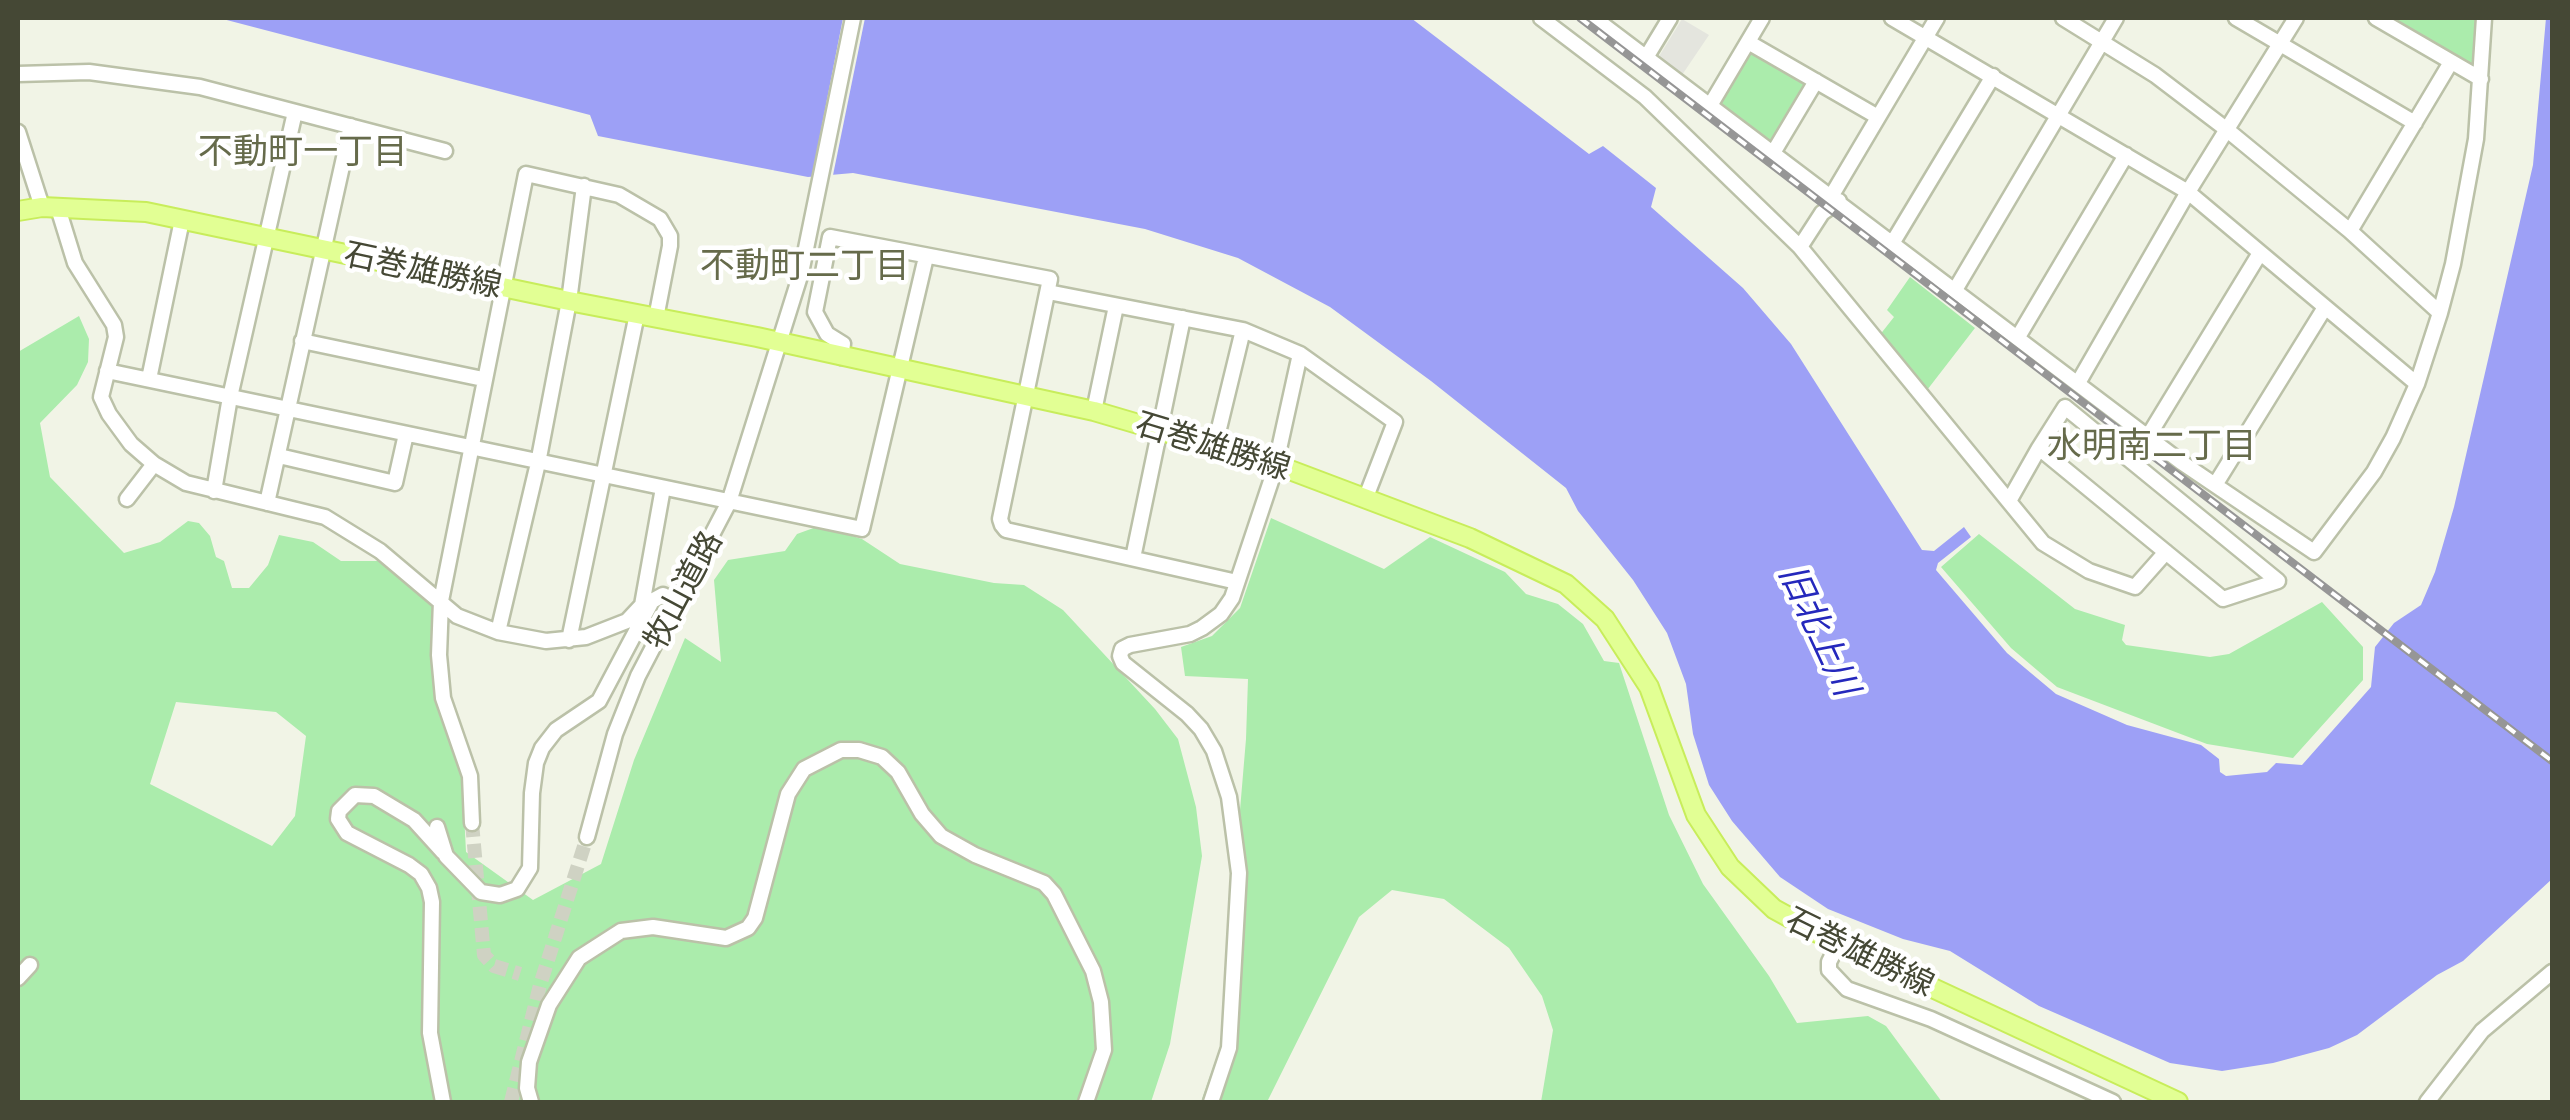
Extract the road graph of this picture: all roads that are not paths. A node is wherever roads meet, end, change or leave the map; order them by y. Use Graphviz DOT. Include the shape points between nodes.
graph roads {
  1 [pos="853,18"];
  2 [pos="1541,18"];
  3 [pos="1594,18"];
  4 [pos="1670,18"];
  5 [pos="1762,18"];
  6 [pos="1892,18"];
  7 [pos="1937,18"];
  8 [pos="2063,18"];
  9 [pos="2116,18"];
  10 [pos="2236,18"];
  11 [pos="2296,18"];
  12 [pos="2376,18"];
  13 [pos="2484,18"];
  14 [pos="1926,36"];
  15 [pos="2103,41"];
  16 [pos="1748,42"];
  17 [pos="2280,44"];
  18 [pos="1647,56"];
  19 [pos="2451,62"];
  20 [pos="18,74"];
  21 [pos="1993,76"];
  22 [pos="2480,80"];
  23 [pos="1816,81"];
  24 [pos="1711,104"];
  25 [pos="295,112"];
  26 [pos="2057,114"];
  27 [pos="1878,117"];
  28 [pos="2415,123"];
  29 [pos="350,126"];
  30 [pos="2226,129"];
  31 [pos="18,132"];
  32 [pos="445,150"];
  33 [pos="1774,154"];
  34 [pos="2126,155"];
  35 [pos="584,186"];
  36 [pos="2188,192"];
  37 [pos="1836,198"];
  38 [pos="50,207"];
  39 [pos="18,211"];
  40 [pos="182,220"];
  41 [pos="2350,231"];
  42 [pos="264,237"];
  43 [pos="1893,242"];
  44 [pos="1800,247"];
  45 [pos="322,249"];
  46 [pos="2260,254"];
  47 [pos="926,256"];
  48 [pos="501,286"];
  49 [pos="1955,290"];
  50 [pos="1048,292"];
  51 [pos="569,301"];
  52 [pos="1116,306"];
  53 [pos="2324,308"];
  54 [pos="2440,313"];
  55 [pos="646,316"];
  56 [pos="1184,318"];
  57 [pos="1243,330"];
  58 [pos="2018,337"];
  59 [pos="302,341"];
  60 [pos="780,342"];
  61 [pos="1300,354"];
  62 [pos="841,357"];
  63 [pos="900,370"];
  64 [pos="107,371"];
  65 [pos="150,379"];
  66 [pos="483,380"];
  67 [pos="2078,383"];
  68 [pos="2416,384"];
  69 [pos="1025,397"];
  70 [pos="230,398"];
  71 [pos="289,410"];
  72 [pos="1094,411"];
  73 [pos="1159,428"];
  74 [pos="406,434"];
  75 [pos="2149,435"];
  76 [pos="1215,445"];
  77 [pos="470,448"];
  78 [pos="2039,448"];
  79 [pos="279,456"];
  80 [pos="538,462"];
  81 [pos="154,464"];
  82 [pos="1274,464"];
  83 [pos="603,475"];
  84 [pos="2215,485"];
  85 [pos="663,488"];
  86 [pos="214,492"];
  87 [pos="1366,496"];
  88 [pos="127,499"];
  89 [pos="2009,501"];
  90 [pos="729,502"];
  91 [pos="267,504"];
  92 [pos="2166,552"];
  93 [pos="1133,558"];
  94 [pos="1237,582"];
  95 [pos="441,601"];
  96 [pos="678,603"];
  97 [pos="498,632"];
  98 [pos="569,640"];
  99 [pos="472,823"];
  100 [pos="438,827"];
  101 [pos="588,837"];
  102 [pos="446,856"];
  103 [pos="1838,944"];
  104 [pos="30,965"];
  105 [pos="2552,972"];
  106 [pos="18,978"];
  107 [pos="443,1102"];
  108 [pos="530,1102"];
  109 [pos="1086,1102"];
  110 [pos="1211,1102"];
  111 [pos="2113,1102"];
  112 [pos="2178,1102"];
  113 [pos="2427,1102"];
  1 -- 60 [label="street, 牧山道路" via="801,273"];
  2 -- 44 [label="street" via="1645,97"];
  3 -- 18 [label="street"];
  4 -- 18 [label="street"];
  5 -- 16 [label="street"];
  6 -- 14 [label="street"];
  7 -- 14 [label="street"];
  8 -- 15 [label="street"];
  9 -- 15 [label="street"];
  10 -- 17 [label="street"];
  11 -- 17 [label="street"];
  12 -- 19 [label="street"];
  13 -- 22 [label="street"];
  14 -- 21 [label="street"];
  14 -- 27 [label="street"];
  15 -- 26 [label="street"];
  15 -- 30 [label="street"];
  16 -- 23 [label="street"];
  16 -- 24 [label="street"];
  17 -- 28 [label="street"];
  17 -- 30 [label="street"];
  18 -- 24 [label="street"];
  19 -- 22 [label="street"];
  19 -- 28 [label="street"];
  20 -- 25 [label="street" via="90,72 200,86"];
  21 -- 26 [label="street"];
  21 -- 43 [label="street"];
  22 -- 54 [label="street" via="2476,139"];
  23 -- 27 [label="street"];
  23 -- 33 [label="street"];
  24 -- 33 [label="street"];
  25 -- 29 [label="street"];
  25 -- 42 [label="street"];
  26 -- 34 [label="street"];
  26 -- 49 [label="street"];
  27 -- 37 [label="street"];
  28 -- 41 [label="street"];
  29 -- 32 [label="street"];
  29 -- 45 [label="street"];
  30 -- 36 [label="street"];
  30 -- 41 [label="street"];
  31 -- 38 [label="street"];
  33 -- 37 [label="street"];
  34 -- 36 [label="street"];
  34 -- 58 [label="street"];
  35 -- 48 [label="street" via="526,174"];
  35 -- 51 [label="street"];
  35 -- 55 [label="street" via="619,195 666,225 670,246"];
  36 -- 46 [label="street"];
  36 -- 67 [label="street"];
  37 -- 43 [label="street"];
  37 -- 44 [label="street"];
  38 -- 39 [label="main road, 石巻雄勝線"];
  38 -- 40 [label="main road, 石巻雄勝線" via="123,209"];
  38 -- 64 [label="street" via="74,263 114,325"];
  40 -- 42 [label="main road, 石巻雄勝線"];
  40 -- 65 [label="street"];
  41 -- 54 [label="street"];
  42 -- 45 [label="main road, 石巻雄勝線"];
  42 -- 70 [label="street"];
  43 -- 49 [label="street"];
  44 -- 89 [label="street"];
  45 -- 48 [label="main road, 石巻雄勝線"];
  45 -- 59 [label="street"];
  46 -- 53 [label="street"];
  46 -- 75 [label="street"];
  47 -- 50 [label="street" via="1050,278"];
  47 -- 62 [label="street" via="830,237 815,312 827,334 843,344"];
  47 -- 63 [label="street"];
  48 -- 51 [label="main road, 石巻雄勝線"];
  48 -- 66 [label="street"];
  49 -- 58 [label="street"];
  50 -- 52 [label="street"];
  50 -- 69 [label="street"];
  51 -- 55 [label="main road, 石巻雄勝線"];
  51 -- 80 [label="street"];
  52 -- 56 [label="street"];
  52 -- 72 [label="street"];
  53 -- 68 [label="street"];
  53 -- 84 [label="street"];
  54 -- 68 [label="street"];
  55 -- 60 [label="main road, 石巻雄勝線"];
  55 -- 83 [label="street"];
  56 -- 57 [label="street"];
  56 -- 73 [label="street"];
  57 -- 61 [label="street"];
  57 -- 76 [label="street"];
  58 -- 67 [label="street"];
  59 -- 66 [label="street"];
  59 -- 71 [label="street"];
  60 -- 62 [label="main road, 石巻雄勝線"];
  60 -- 90 [label="street, 牧山道路"];
  61 -- 82 [label="street"];
  61 -- 87 [label="street" via="1396,422"];
  62 -- 63 [label="main road, 石巻雄勝線"];
  63 -- 69 [label="main road, 石巻雄勝線"];
  63 -- 90 [label="street" via="862,528"];
  64 -- 65 [label="street"];
  64 -- 81 [label="street" via="103,404 130,444"];
  65 -- 70 [label="street"];
  66 -- 77 [label="street"];
  67 -- 75 [label="street"];
  68 -- 84 [label="street" via="2374,472 2314,552"];
  69 -- 72 [label="main road, 石巻雄勝線"];
  69 -- 93 [label="street" via="1006,530"];
  70 -- 71 [label="street"];
  70 -- 86 [label="street"];
  71 -- 74 [label="street"];
  71 -- 79 [label="street"];
  72 -- 73 [label="main road, 石巻雄勝線"];
  73 -- 76 [label="main road, 石巻雄勝線"];
  73 -- 93 [label="street"];
  74 -- 77 [label="street"];
  74 -- 79 [label="street" via="394,483"];
  75 -- 84 [label="street"];
  76 -- 82 [label="main road, 石巻雄勝線"];
  77 -- 80 [label="street"];
  77 -- 95 [label="street"];
  78 -- 89 [label="street"];
  78 -- 92 [label="street"];
  78 -- 92 [label="street" via="2064,407 2278,581 2223,599"];
  79 -- 91 [label="street"];
  80 -- 83 [label="street"];
  80 -- 97 [label="street"];
  81 -- 86 [label="street"];
  81 -- 88 [label="street"];
  82 -- 87 [label="main road, 石巻雄勝線"];
  82 -- 94 [label="street"];
  83 -- 85 [label="street"];
  83 -- 98 [label="street"];
  85 -- 90 [label="street"];
  85 -- 98 [label="street" via="642,605 627,621"];
  86 -- 91 [label="street"];
  87 -- 103 [label="main road, 石巻雄勝線" via="1517,559 1588,601 1640,670 1696,816 1730,867 1774,909"];
  89 -- 92 [label="street" via="2043,543 2088,571 2135,587"];
  90 -- 96 [label="street, 牧山道路"];
  91 -- 95 [label="street" via="325,517"];
  93 -- 94 [label="street"];
  94 -- 110 [label="street" via="1220,614 1202,628 1130,645 1120,656 1201,729 1229,797 1237,912 1228,1048"];
  95 -- 97 [label="street" via="458,616"];
  95 -- 99 [label="street" via="443,698 470,776"];
  96 -- 101 [label="street, 牧山道路" via="615,734"];
  96 -- 102 [label="street" via="663,595 652,601 599,701 542,748 524,882 508,894 481,892"];
  97 -- 98 [label="street"];
  100 -- 102 [label="street"];
  102 -- 107 [label="street" via="414,820 374,796 356,794 339,812 347,833 409,865 429,888 430,1033"];
  103 -- 111 [label="street" via="1829,970 1846,989 1931,1018"];
  103 -- 112 [label="main road, 石巻雄勝線"];
  104 -- 106 [label="street"];
  105 -- 113 [label="street" via="2482,1030"];
  108 -- 109 [label="street" via="528,1062 578,958 621,931 653,927 726,938 748,928 788,794 804,769 840,750 859,750 882,757 898,772 941,836 1044,883 1054,894 1093,971 1101,1002 1104,1050"];
}
